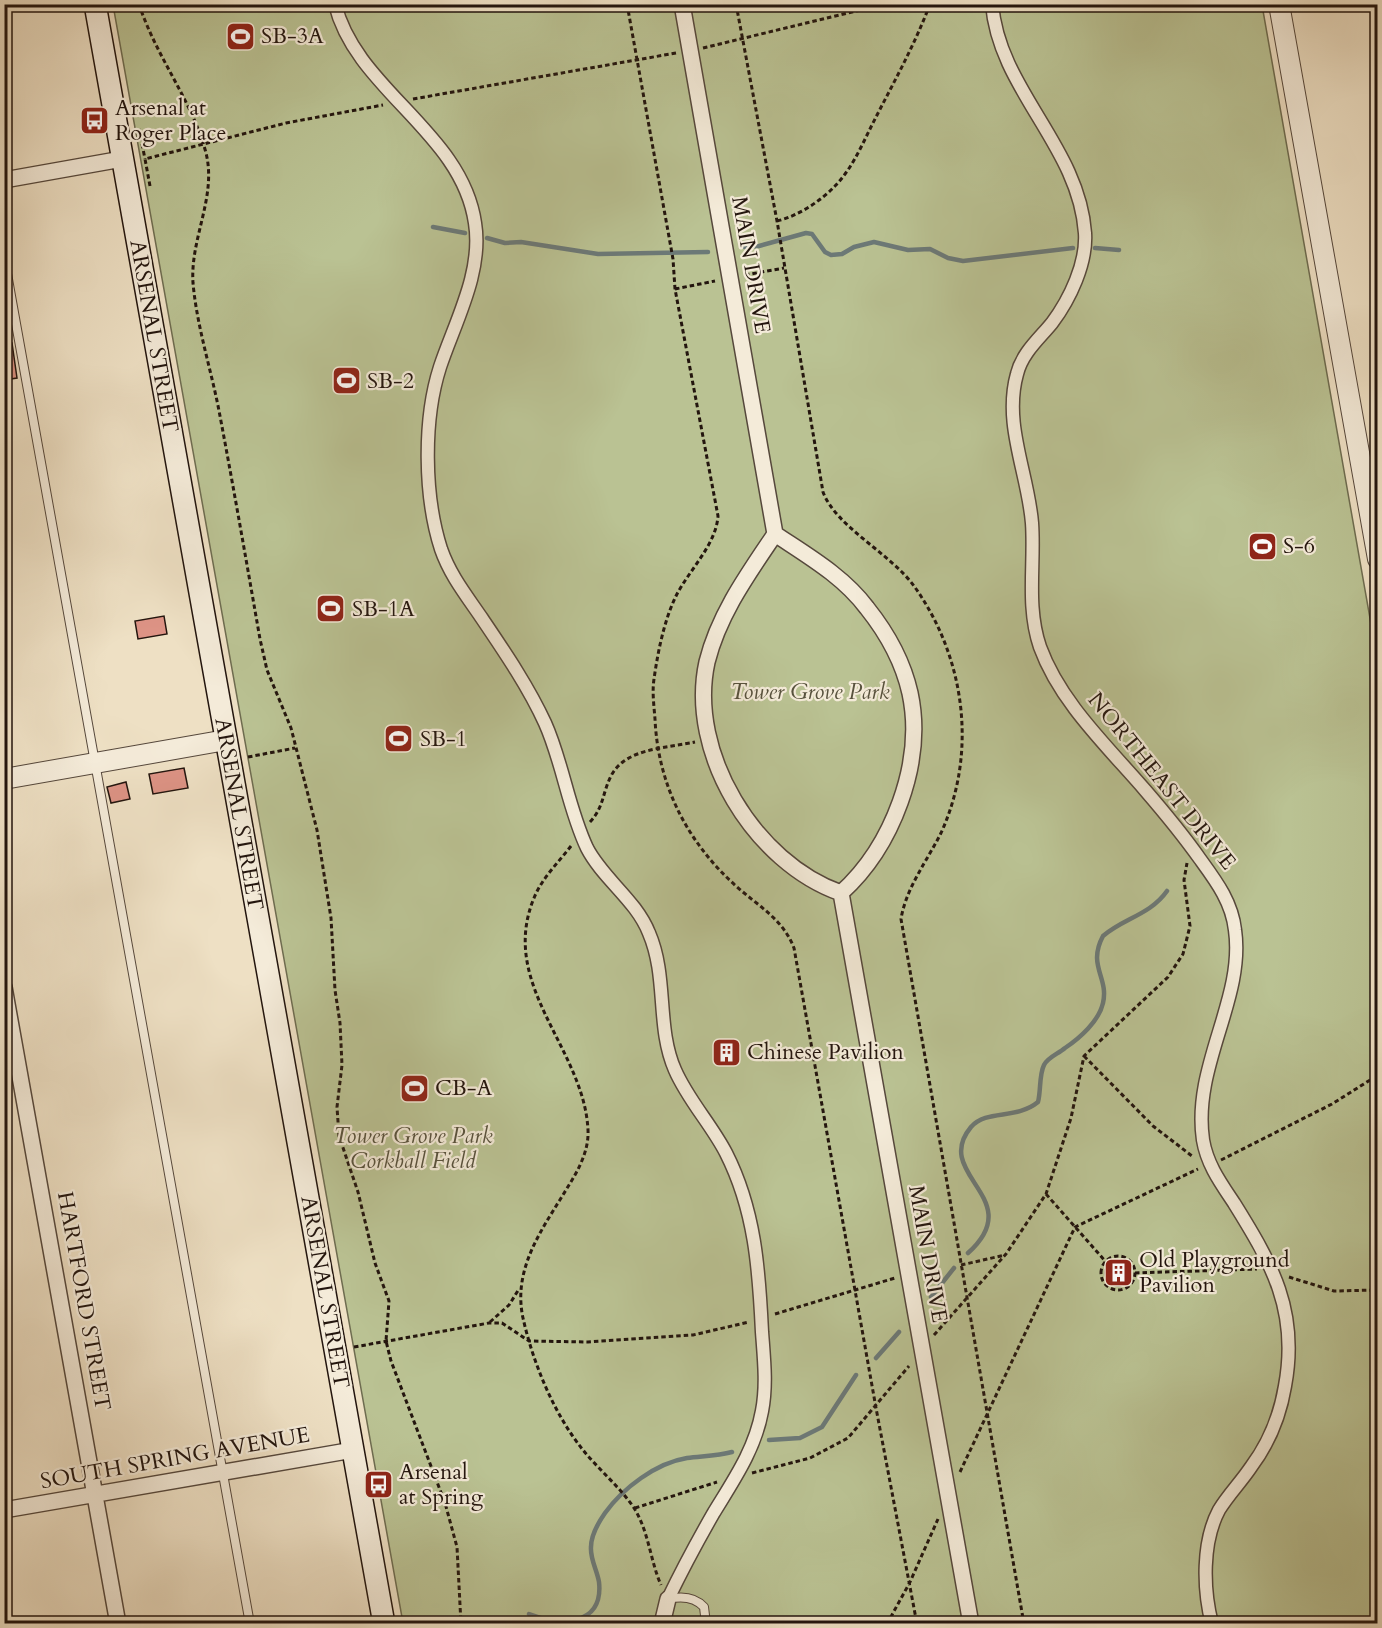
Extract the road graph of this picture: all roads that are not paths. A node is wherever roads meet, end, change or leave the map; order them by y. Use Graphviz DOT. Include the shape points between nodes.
graph roads {
  1 [pos="95,4"];
  2 [pos="335,4"];
  3 [pos="682,4"];
  4 [pos="992,4"];
  5 [pos="1279,4"];
  6 [pos="122,159"];
  7 [pos="4,180"];
  8 [pos="4,257"];
  9 [pos="1370,466"];
  10 [pos="775,534"];
  11 [pos="1377,559"];
  12 [pos="226,740"];
  13 [pos="95,763"];
  14 [pos="4,779"];
  15 [pos="841,893"];
  16 [pos="4,987"];
  17 [pos="353,1450"];
  18 [pos="224,1473"];
  19 [pos="96,1495"];
  20 [pos="4,1510"];
  21 [pos="668,1599"];
  22 [pos="118,1623"];
  23 [pos="250,1623"];
  24 [pos="384,1623"];
  25 [pos="662,1623"];
  26 [pos="706,1623"];
  27 [pos="971,1623"];
  28 [pos="1212,1623"];
  1 -- 6 [label="main road, ARSENAL STREET"];
  2 -- 21 [label="street" via="348,42 458,176 472,207 477,232 468,288 430,402 429,465 435,528 454,579 515,669 545,723 581,833 595,860 648,930 659,968 673,1067 725,1151 749,1210 759,1266 765,1383 762,1410 749,1454"];
  3 -- 10 [label="street, MAIN DRIVE"];
  4 -- 28 [label="street, NORTHEAST DRIVE" via="1003,55 1061,153 1076,188 1085,235 1080,269 1067,299 1027,352 1017,370 1013,392 1012,413 1032,516 1035,628 1048,665 1072,703 1100,741 1145,789 1228,901 1236,936 1233,974 1205,1076 1202,1128 1210,1165 1273,1269 1288,1327 1289,1355 1275,1427 1213,1525 1206,1564"];
  5 -- 9 [label="street"];
  6 -- 7 [label="street"];
  6 -- 12 [label="main road, ARSENAL STREET"];
  8 -- 13 [label="lane"];
  9 -- 11 [label="street"];
  10 -- 15 [label="street" via="740,585 707,663 703,703 708,740 722,780 744,819 778,853 823,887"];
  10 -- 15 [label="street" via="838,576 867,607 893,645 910,694 909,766 898,806 861,875"];
  12 -- 13 [label="street"];
  12 -- 17 [label="main road, ARSENAL STREET"];
  13 -- 14 [label="street"];
  13 -- 18 [label="lane"];
  15 -- 27 [label="street, MAIN DRIVE"];
  16 -- 19 [label="street, HARTFORD STREET"];
  17 -- 18 [label="street, SOUTH SPRING AVENUE"];
  17 -- 24 [label="main road, ARSENAL STREET"];
  18 -- 19 [label="street, SOUTH SPRING AVENUE"];
  18 -- 23 [label="lane"];
  19 -- 20 [label="street, SOUTH SPRING AVENUE"];
  19 -- 22 [label="street, HARTFORD STREET"];
  21 -- 25 [label="street"];
  21 -- 26 [label="lane" via="696,1599 704,1607"];
}
